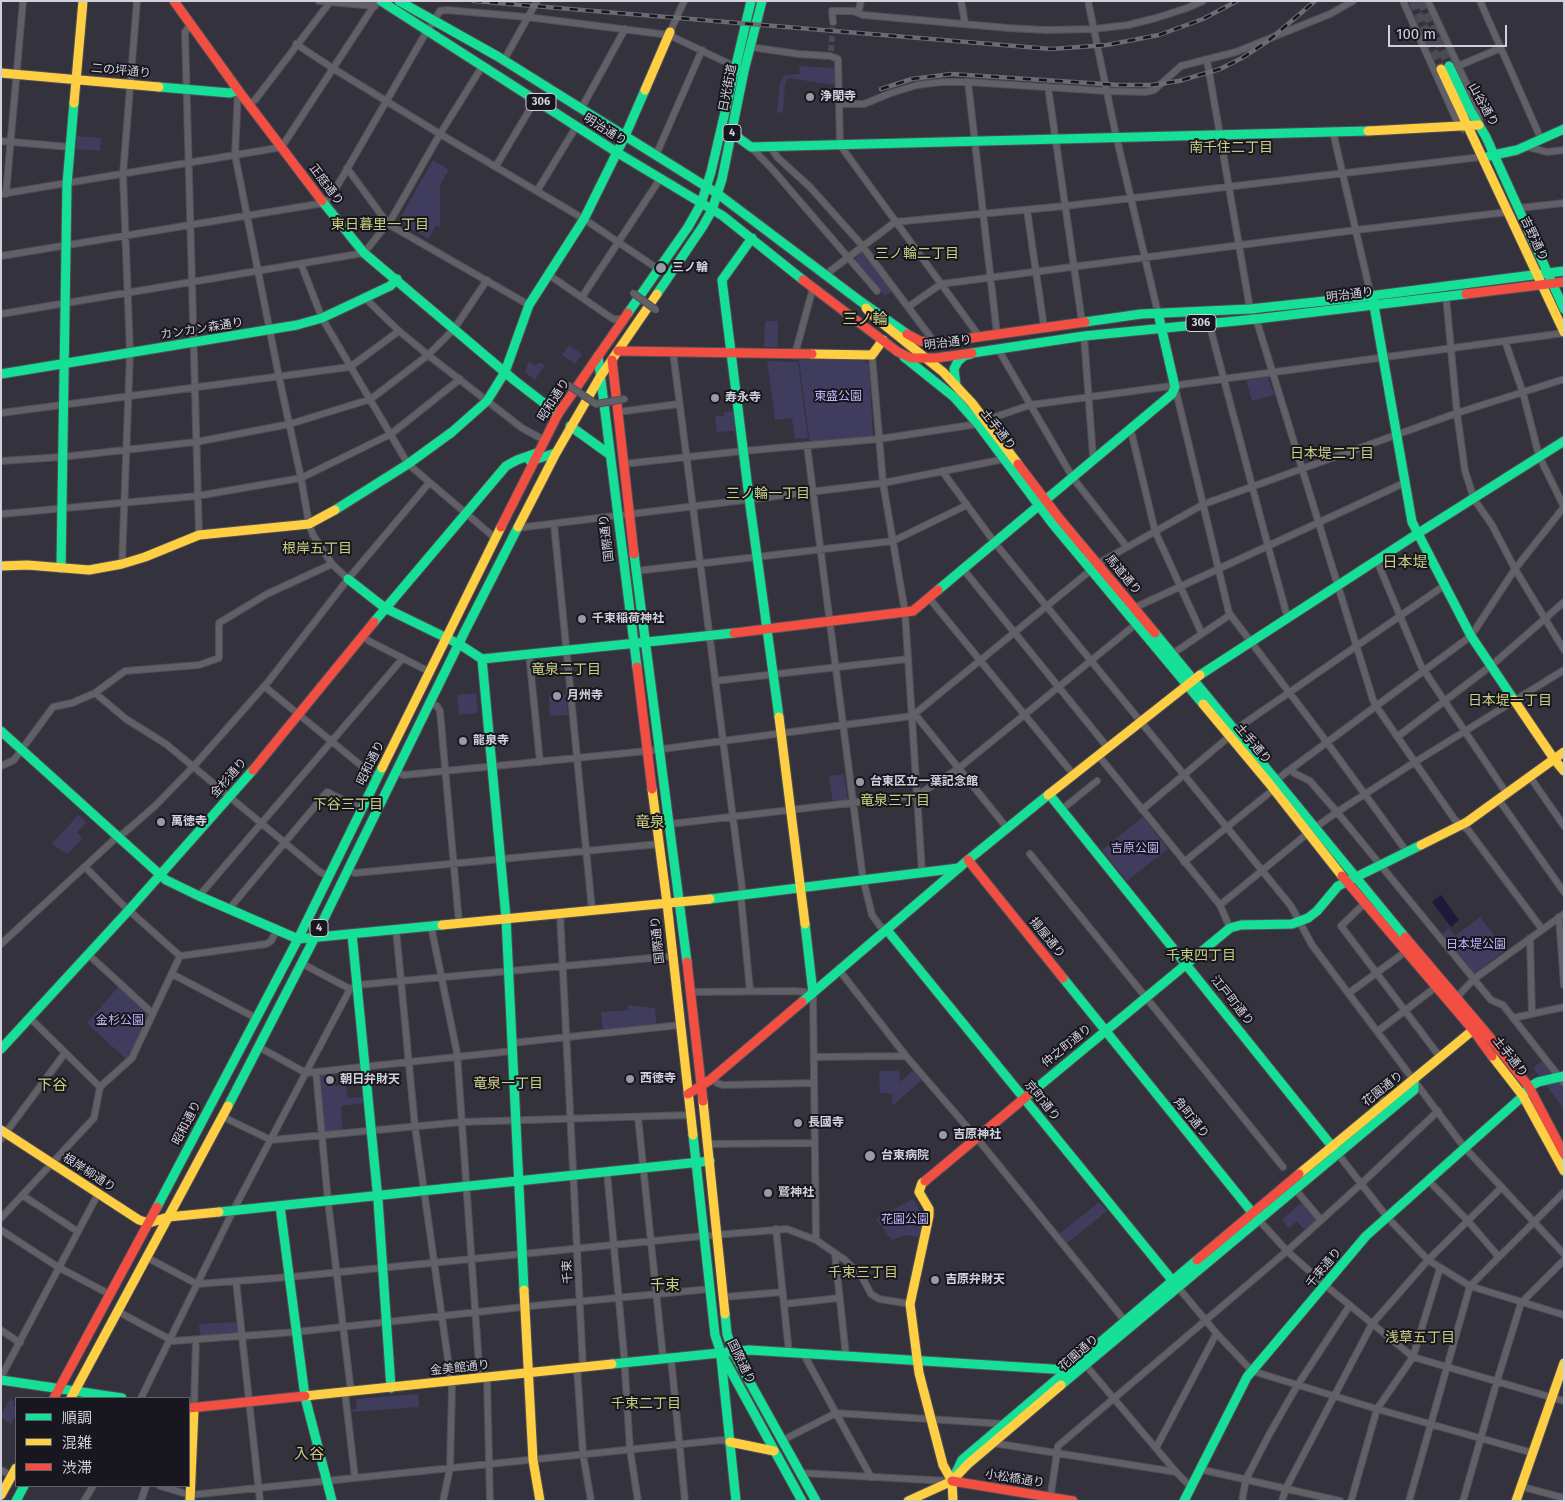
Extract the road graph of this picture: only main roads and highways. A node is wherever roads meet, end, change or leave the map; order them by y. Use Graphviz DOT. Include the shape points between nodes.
graph roads {
  1 [pos="83,1"];
  2 [pos="174,1"];
  3 [pos="400,1"];
  4 [pos="751,1"];
  5 [pos="762,1"];
  6 [pos="377,3"];
  7 [pos="670,34"];
  8 [pos="740,69"];
  9 [pos="1,73"];
  10 [pos="76,80"];
  11 [pos="238,90"];
  12 [pos="1479,125"];
  13 [pos="1464,126"];
  14 [pos="1564,129"];
  15 [pos="732,133"];
  16 [pos="626,136"];
  17 [pos="618,153"];
  18 [pos="1495,156"];
  19 [pos="1481,157"];
  20 [pos="707,188"];
  21 [pos="718,194"];
  22 [pos="701,204"];
  23 [pos="712,210"];
  24 [pos="752,238"];
  25 [pos="1564,271"];
  26 [pos="1548,273"];
  27 [pos="1537,275"];
  28 [pos="397,279"];
  29 [pos="1564,282"];
  30 [pos="1552,284"];
  31 [pos="1542,286"];
  32 [pos="1372,300"];
  33 [pos="860,301"];
  34 [pos="1564,309"];
  35 [pos="1158,313"];
  36 [pos="1162,327"];
  37 [pos="1564,332"];
  38 [pos="883,340"];
  39 [pos="934,343"];
  40 [pos="618,351"];
  41 [pos="731,352"];
  42 [pos="898,352"];
  43 [pos="978,352"];
  44 [pos="598,356"];
  45 [pos="924,359"];
  46 [pos="612,360"];
  47 [pos="64,363"];
  48 [pos="505,372"];
  49 [pos="1,374"];
  50 [pos="600,377"];
  51 [pos="956,385"];
  52 [pos="954,397"];
  53 [pos="558,414"];
  54 [pos="982,422"];
  55 [pos="570,426"];
  56 [pos="1564,440"];
  57 [pos="556,453"];
  58 [pos="609,454"];
  59 [pos="535,457"];
  60 [pos="1043,503"];
  61 [pos="1416,534"];
  62 [pos="1,566"];
  63 [pos="1094,567"];
  64 [pos="61,568"];
  65 [pos="348,579"];
  66 [pos="384,608"];
  67 [pos="768,628"];
  68 [pos="446,638"];
  69 [pos="646,641"];
  70 [pos="634,643"];
  71 [pos="459,644"];
  72 [pos="482,659"];
  73 [pos="1190,682"];
  74 [pos="1,731"];
  75 [pos="1564,752"];
  76 [pos="1554,759"];
  77 [pos="1564,771"];
  78 [pos="1275,784"];
  79 [pos="1049,794"];
  80 [pos="968,860"];
  81 [pos="960,868"];
  82 [pos="160,875"];
  83 [pos="1357,877"];
  84 [pos="1346,881"];
  85 [pos="800,886"];
  86 [pos="679,902"];
  87 [pos="666,903"];
  88 [pos="506,918"];
  89 [pos="887,930"];
  90 [pos="352,934"];
  91 [pos="315,937"];
  92 [pos="298,939"];
  93 [pos="1187,964"];
  94 [pos="813,993"];
  95 [pos="1473,1030"];
  96 [pos="1105,1031"];
  97 [pos="1,1050"];
  98 [pos="1562,1078"];
  99 [pos="701,1085"];
  100 [pos="1529,1087"];
  101 [pos="688,1094"];
  102 [pos="1523,1096"];
  103 [pos="1024,1098"];
  104 [pos="3,1134"];
  105 [pos="1335,1150"];
  106 [pos="1564,1154"];
  107 [pos="710,1161"];
  108 [pos="696,1163"];
  109 [pos="1564,1171"];
  110 [pos="519,1181"];
  111 [pos="378,1196"];
  112 [pos="280,1206"];
  113 [pos="1255,1216"];
  114 [pos="168,1217"];
  115 [pos="149,1222"];
  116 [pos="1175,1283"];
  117 [pos="733,1352"];
  118 [pos="720,1353"];
  119 [pos="916,1360"];
  120 [pos="1083,1362"];
  121 [pos="1564,1363"];
  122 [pos="1071,1372"];
  123 [pos="528,1373"];
  124 [pos="1,1378"];
  125 [pos="391,1388"];
  126 [pos="59,1389"];
  127 [pos="73,1395"];
  128 [pos="55,1397"];
  129 [pos="106,1397"];
  130 [pos="305,1397"];
  131 [pos="192,1408"];
  132 [pos="991,1440"];
  133 [pos="730,1442"];
  134 [pos="774,1451"];
  135 [pos="14,1472"];
  136 [pos="952,1481"];
  137 [pos="24,1487"];
  138 [pos="1,1495"];
  139 [pos="190,1498"];
  140 [pos="1050,1499"];
  141 [pos="17,1500"];
  142 [pos="332,1501"];
  143 [pos="540,1501"];
  144 [pos="736,1501"];
  145 [pos="802,1501"];
  146 [pos="816,1501"];
  147 [pos="908,1501"];
  148 [pos="953,1501"];
  149 [pos="1073,1501"];
  150 [pos="1184,1501"];
  151 [pos="1516,1501"];
  1 -- 10 [label="main road"];
  2 -- 11 [label="main road, 正庭通り"];
  3 -- 16 [label="main road, 明治通り / 306" via="504,60"];
  4 -- 8 [label="main road, 日光街道 / 4"];
  5 -- 8 [label="main road, 日光街道 / 4" via="750,47"];
  6 -- 17 [label="main road, 明治通り / 306" via="428,30"];
  7 -- 16 [label="main road"];
  8 -- 15 [label="main road, 日光街道 / 4"];
  8 -- 20 [label="main road, 日光街道 / 4"];
  9 -- 10 [label="main road, 二の坪通り"];
  10 -- 11 [label="main road, 二の坪通り" via="230,93"];
  10 -- 47 [label="main road" via="67,184"];
  11 -- 28 [label="main road, 正庭通り" via="364,253"];
  12 -- 13 [label="main road"];
  12 -- 13 [label="main road, 山谷通り" via="1450,67"];
  12 -- 18 [label="main road, 山谷通り"];
  13 -- 15 [label="main road" via="751,148"];
  13 -- 19 [label="main road, 山谷通り"];
  14 -- 18 [label="main road"];
  15 -- 21 [label="main road, 日光街道 / 4"];
  16 -- 17 [label="main road"];
  16 -- 20 [label="main road, 明治通り / 306"];
  17 -- 22 [label="main road, 明治通り / 306"];
  17 -- 48 [label="main road" via="584,219 529,305"];
  18 -- 19 [label="main road"];
  18 -- 26 [label="main road, 吉野通り"];
  19 -- 27 [label="main road, 吉野通り"];
  20 -- 21 [label="main road, 明治通り / 306"];
  20 -- 22 [label="main road, 日光街道 / 4"];
  21 -- 23 [label="main road, 日光街道 / 4"];
  21 -- 33 [label="main road, 明治通り / 306"];
  22 -- 23 [label="main road, 明治通り / 306"];
  22 -- 44 [label="main road, 昭和通り / 4"];
  23 -- 24 [label="main road, 明治通り / 306"];
  23 -- 40 [label="main road, 4"];
  24 -- 38 [label="main road, 明治通り / 306"];
  24 -- 41 [label="main road" via="722,280"];
  25 -- 26 [label="main road, 明治通り / 306"];
  26 -- 27 [label="main road, 明治通り / 306"];
  26 -- 30 [label="main road, 吉野通り"];
  27 -- 31 [label="main road, 吉野通り"];
  27 -- 32 [label="main road, 明治通り / 306"];
  28 -- 47 [label="main road, カンカン森通り" via="390,286 322,318 271,330"];
  28 -- 48 [label="main road, 正庭通り"];
  29 -- 30 [label="main road, 明治通り / 306"];
  30 -- 31 [label="main road, 明治通り / 306"];
  30 -- 34 [label="main road, 吉野通り"];
  31 -- 32 [label="main road, 明治通り / 306"];
  31 -- 37 [label="main road, 吉野通り"];
  32 -- 35 [label="main road, 明治通り / 306"];
  32 -- 36 [label="main road, 明治通り / 306" via="1256,319"];
  32 -- 61 [label="main road"];
  33 -- 39 [label="main road, 明治通り / 306" via="910,336"];
  33 -- 45 [label="main road, 馬道通り"];
  35 -- 36 [label="main road"];
  35 -- 39 [label="main road, 明治通り / 306"];
  36 -- 43 [label="main road, 明治通り / 306"];
  36 -- 60 [label="main road" via="1175,386 1172,394"];
  38 -- 41 [label="main road" via="872,355"];
  38 -- 42 [label="main road, 明治通り / 306"];
  39 -- 45 [label="main road"];
  40 -- 41 [label="main road"];
  40 -- 46 [label="main road, 4"];
  41 -- 67 [label="main road"];
  42 -- 45 [label="main road, 明治通り / 306"];
  42 -- 52 [label="main road, 土手通り"];
  43 -- 45 [label="main road, 明治通り / 306"];
  43 -- 51 [label="main road" via="958,361 954,369"];
  44 -- 50 [label="main road, 国際通り"];
  44 -- 53 [label="main road, 昭和通り / 4"];
  45 -- 51 [label="main road, 馬道通り"];
  45 -- 52 [label="main road" via="926,370"];
  46 -- 50 [label="main road, 4"];
  46 -- 69 [label="main road, 国際通り"];
  47 -- 49 [label="main road, カンカン森通り"];
  47 -- 64 [label="main road"];
  48 -- 53 [label="main road, 正庭通り"];
  48 -- 64 [label="main road" via="487,401 452,432 348,503 309,524 199,535 122,564 89,570"];
  50 -- 55 [label="main road, 4"];
  50 -- 58 [label="main road, 国際通り"];
  51 -- 54 [label="main road, 馬道通り"];
  52 -- 54 [label="main road, 土手通り"];
  53 -- 59 [label="main road, 昭和通り / 4"];
  54 -- 60 [label="main road, 馬道通り"];
  54 -- 60 [label="main road, 土手通り" via="1005,459"];
  55 -- 57 [label="main road, 4"];
  55 -- 58 [label="main road"];
  56 -- 61 [label="main road"];
  57 -- 59 [label="main road, 金杉通り"];
  57 -- 71 [label="main road, 4"];
  58 -- 70 [label="main road, 国際通り"];
  59 -- 66 [label="main road, 金杉通り" via="507,470 465,513"];
  59 -- 68 [label="main road, 昭和通り / 4"];
  60 -- 63 [label="main road, 馬道通り"];
  60 -- 67 [label="main road" via="913,611"];
  61 -- 73 [label="main road"];
  61 -- 76 [label="main road" via="1471,636"];
  62 -- 64 [label="main road"];
  63 -- 73 [label="main road" via="1136,624"];
  63 -- 73 [label="main road, 馬道通り" via="1134,608 1172,654"];
  65 -- 66 [label="main road"];
  66 -- 68 [label="main road"];
  66 -- 82 [label="main road, 金杉通り" via="299,715"];
  67 -- 69 [label="main road"];
  67 -- 85 [label="main road"];
  68 -- 71 [label="main road"];
  68 -- 92 [label="main road, 昭和通り / 4"];
  69 -- 70 [label="main road"];
  69 -- 86 [label="main road, 国際通り"];
  70 -- 72 [label="main road"];
  70 -- 87 [label="main road, 国際通り"];
  71 -- 72 [label="main road"];
  71 -- 91 [label="main road, 4"];
  72 -- 88 [label="main road"];
  73 -- 78 [label="main road, 馬道通り"];
  73 -- 79 [label="main road"];
  74 -- 82 [label="main road"];
  75 -- 76 [label="main road"];
  76 -- 77 [label="main road"];
  76 -- 83 [label="main road" via="1462,824"];
  78 -- 83 [label="main road, 馬道通り"];
  78 -- 84 [label="main road, 土手通り"];
  79 -- 80 [label="main road"];
  79 -- 93 [label="main road, 江戸町通り"];
  80 -- 81 [label="main road"];
  80 -- 96 [label="main road, 揚屋通り"];
  81 -- 85 [label="main road"];
  81 -- 89 [label="main road"];
  82 -- 92 [label="main road" via="172,884"];
  82 -- 97 [label="main road, 金杉通り"];
  83 -- 84 [label="main road"];
  83 -- 100 [label="main road, 土手通り"];
  84 -- 93 [label="main road, 仲之町通り" via="1317,911 1300,922 1230,928"];
  84 -- 95 [label="main road, 土手通り"];
  85 -- 86 [label="main road"];
  85 -- 94 [label="main road"];
  86 -- 87 [label="main road"];
  86 -- 99 [label="main road, 国際通り"];
  87 -- 88 [label="main road"];
  87 -- 101 [label="main road, 国際通り"];
  88 -- 90 [label="main road"];
  88 -- 110 [label="main road"];
  89 -- 94 [label="main road"];
  89 -- 103 [label="main road, 京町通り"];
  90 -- 91 [label="main road"];
  90 -- 111 [label="main road" via="353,987"];
  91 -- 92 [label="main road"];
  91 -- 114 [label="main road, 4"];
  92 -- 115 [label="main road, 昭和通り / 4"];
  93 -- 96 [label="main road, 仲之町通り"];
  93 -- 105 [label="main road, 江戸町通り"];
  94 -- 99 [label="main road"];
  95 -- 102 [label="main road, 土手通り"];
  95 -- 105 [label="main road, 花園通り" via="1414,1080 1414,1090 1385,1106"];
  96 -- 103 [label="main road, 仲之町通り"];
  96 -- 113 [label="main road, 角町通り"];
  98 -- 100 [label="main road"];
  99 -- 101 [label="main road"];
  99 -- 107 [label="main road, 国際通り"];
  100 -- 102 [label="main road, 千束通り"];
  100 -- 106 [label="main road, 土手通り"];
  101 -- 108 [label="main road, 国際通り"];
  102 -- 109 [label="main road, 土手通り"];
  102 -- 150 [label="main road, 千束通り" via="1366,1236 1252,1371"];
  103 -- 116 [label="main road, 京町通り"];
  103 -- 119 [label="main road, 仲之町通り" via="919,1187 930,1216 910,1304"];
  104 -- 115 [label="main road, 根岸柳通り" via="139,1220"];
  105 -- 113 [label="main road, 花園通り"];
  105 -- 113 [label="main road, 花園通り" via="1295,1189"];
  107 -- 108 [label="main road"];
  107 -- 117 [label="main road, 国際通り" via="727,1334"];
  108 -- 110 [label="main road"];
  108 -- 118 [label="main road, 国際通り" via="715,1335"];
  110 -- 111 [label="main road"];
  110 -- 123 [label="main road"];
  111 -- 112 [label="main road"];
  111 -- 125 [label="main road"];
  112 -- 114 [label="main road"];
  112 -- 130 [label="main road"];
  113 -- 116 [label="main road, 花園通り"];
  114 -- 115 [label="main road"];
  114 -- 127 [label="main road, 4"];
  115 -- 126 [label="main road, 昭和通り / 4"];
  116 -- 120 [label="main road, 花園通り"];
  116 -- 120 [label="main road, 花園通り" via="1102,1339"];
  117 -- 118 [label="main road, 金美館通り"];
  117 -- 119 [label="main road, 金美館通り" via="748,1350"];
  117 -- 146 [label="main road, 国際通り"];
  118 -- 123 [label="main road, 金美館通り"];
  118 -- 133 [label="main road"];
  118 -- 134 [label="main road, 国際通り"];
  119 -- 122 [label="main road, 金美館通り"];
  119 -- 136 [label="main road" via="942,1465"];
  120 -- 122 [label="main road, 花園通り"];
  121 -- 151 [label="main road"];
  122 -- 132 [label="main road, 花園通り"];
  122 -- 132 [label="main road, 花園通り" via="1005,1424"];
  123 -- 125 [label="main road, 金美館通り"];
  123 -- 143 [label="main road" via="533,1460"];
  124 -- 126 [label="main road"];
  125 -- 130 [label="main road, 金美館通り"];
  126 -- 127 [label="main road"];
  126 -- 128 [label="main road, 昭和通り / 4"];
  127 -- 129 [label="main road"];
  130 -- 131 [label="main road, 金美館通り"];
  130 -- 142 [label="main road"];
  131 -- 139 [label="main road"];
  132 -- 136 [label="main road, 花園通り"];
  133 -- 134 [label="main road"];
  133 -- 144 [label="main road"];
  134 -- 145 [label="main road, 国際通り"];
  135 -- 138 [label="main road"];
  136 -- 140 [label="main road, 小松橋通り"];
  136 -- 147 [label="main road, 花園通り"];
  136 -- 148 [label="main road"];
  137 -- 141 [label="main road"];
  140 -- 149 [label="main road, 小松橋通り"];
}
